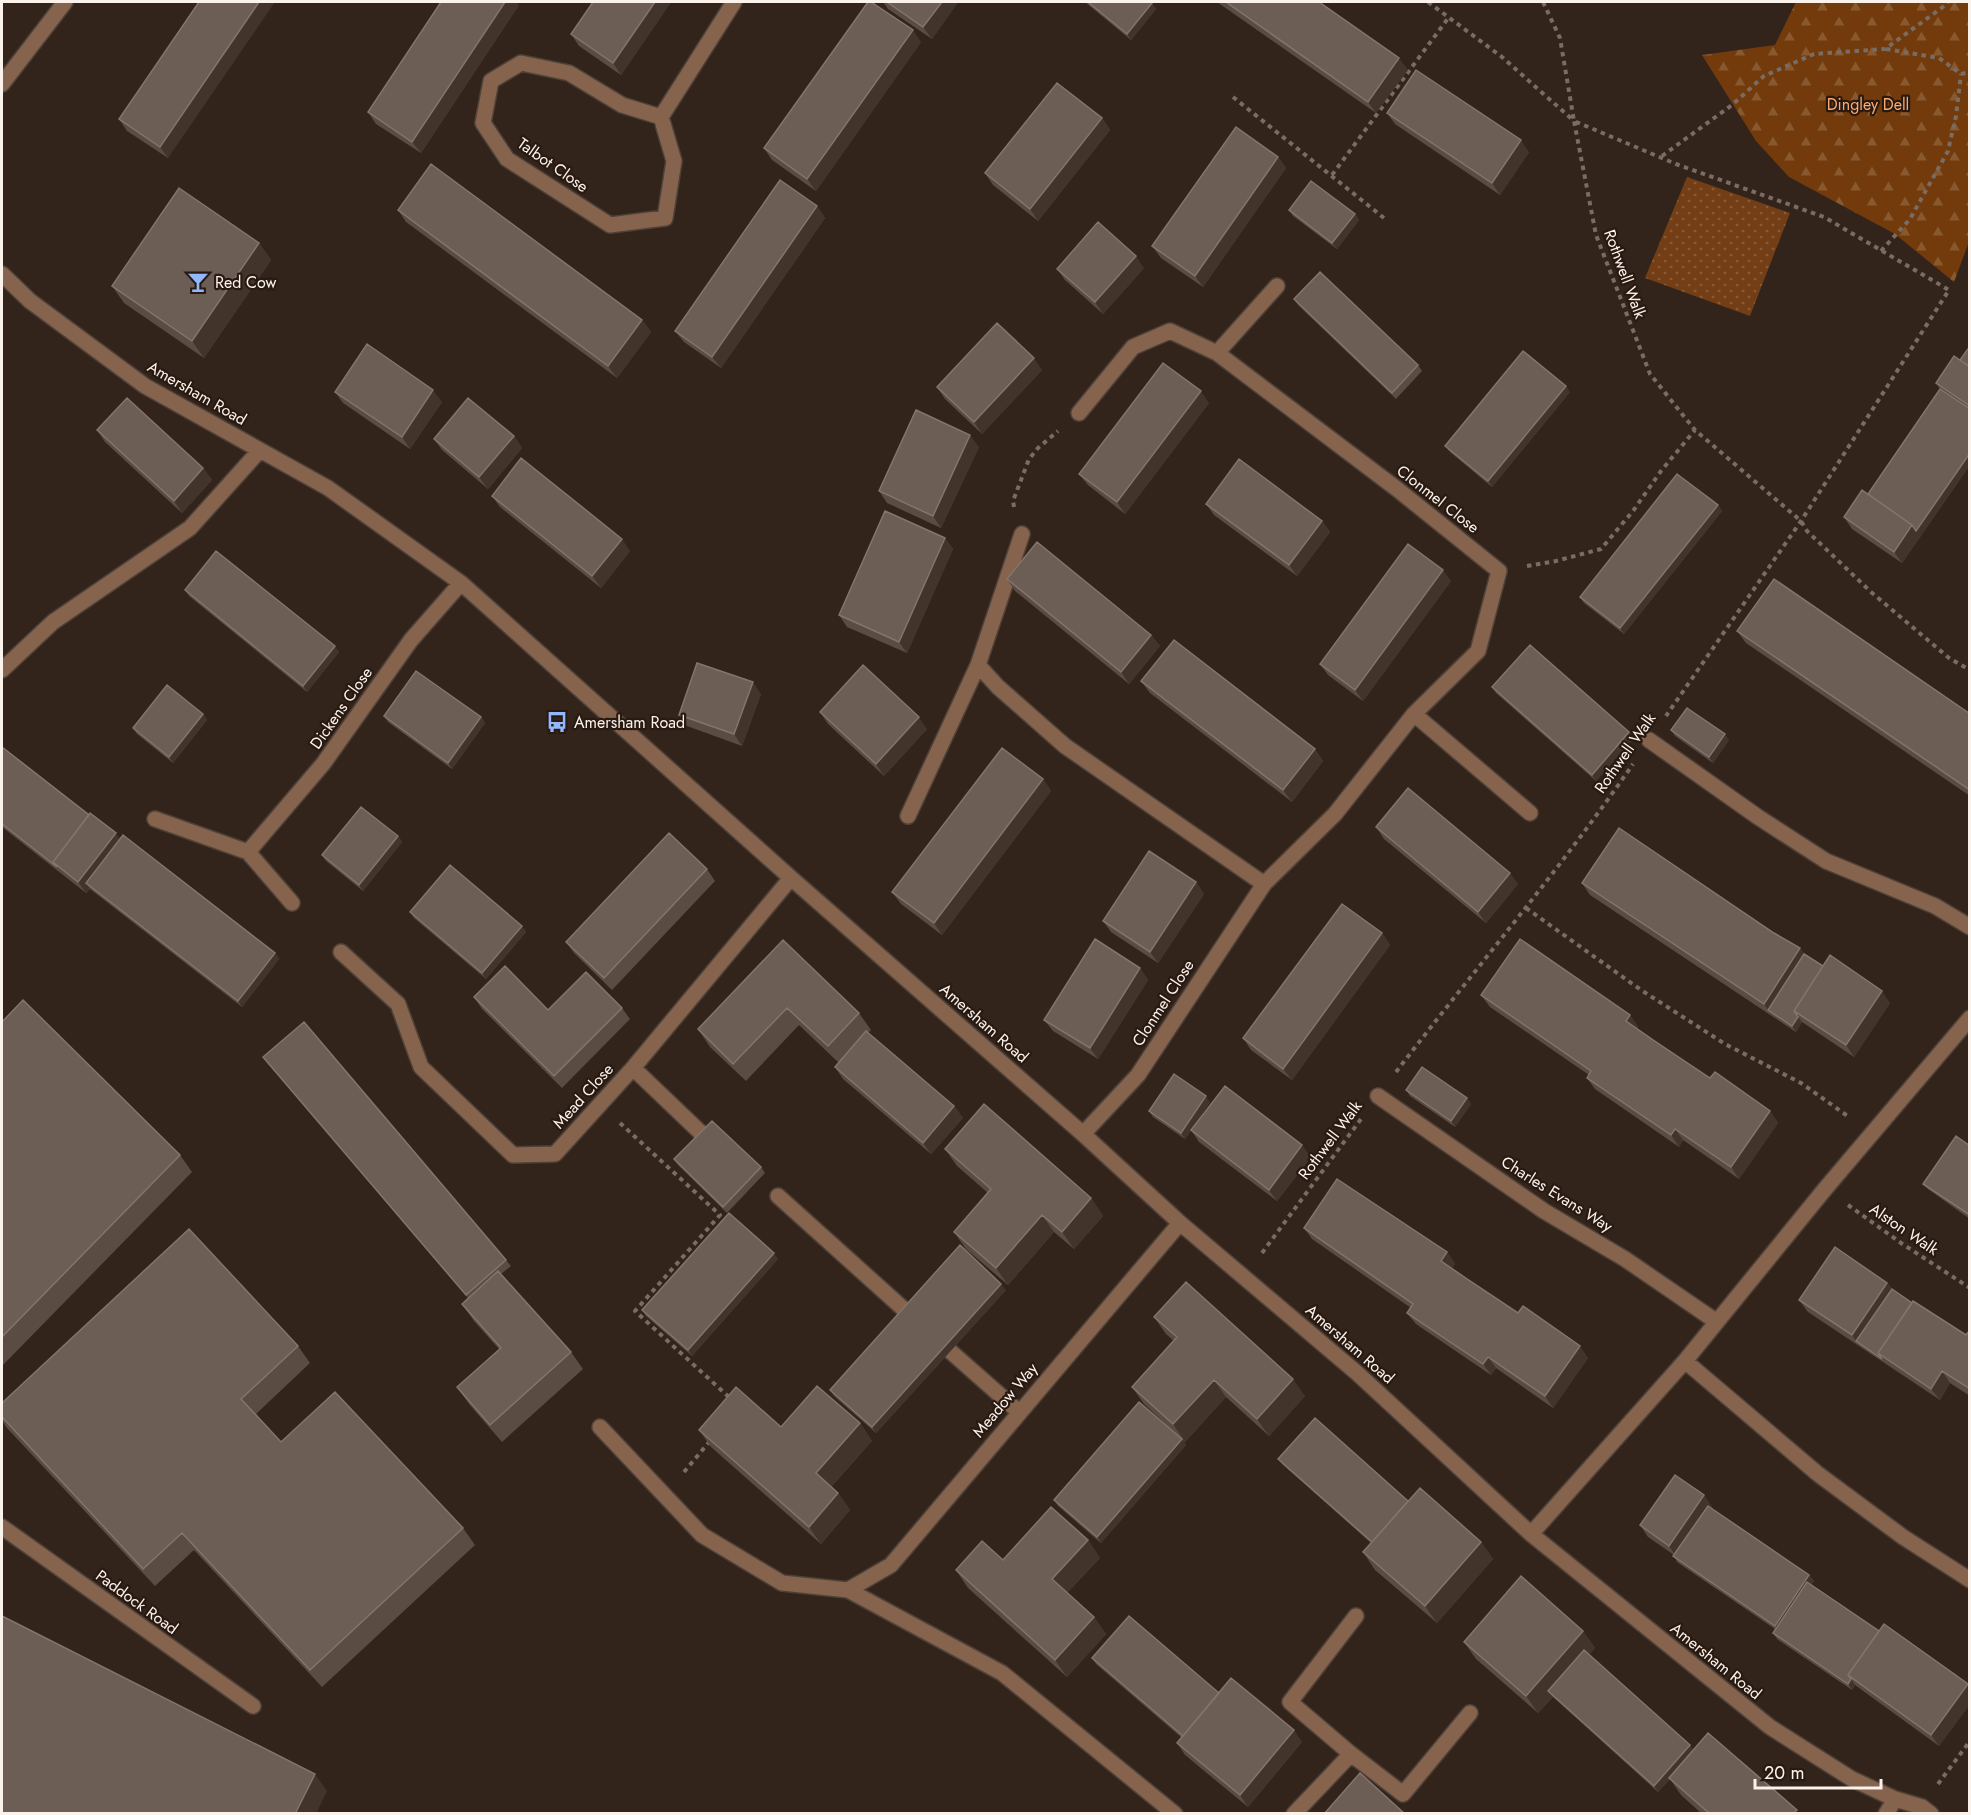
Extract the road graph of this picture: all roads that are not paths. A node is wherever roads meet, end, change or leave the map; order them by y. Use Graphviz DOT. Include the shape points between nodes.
graph roads {
  1 [pos="65,2"];
  2 [pos="734,2"];
  3 [pos="2,84"];
  4 [pos="661,117"];
  5 [pos="2,274"];
  6 [pos="1277,286"];
  7 [pos="1217,353"];
  8 [pos="1079,413"];
  9 [pos="260,450"];
  10 [pos="1022,534"];
  11 [pos="461,583"];
  12 [pos="978,665"];
  13 [pos="2,670"];
  14 [pos="1414,714"];
  15 [pos="1649,740"];
  16 [pos="1530,813"];
  17 [pos="908,816"];
  18 [pos="155,819"];
  19 [pos="248,852"];
  20 [pos="791,878"];
  21 [pos="1264,884"];
  22 [pos="292,903"];
  23 [pos="1970,927"];
  24 [pos="341,952"];
  25 [pos="1968,1022"];
  26 [pos="633,1068"];
  27 [pos="1378,1096"];
  28 [pos="700,1132"];
  29 [pos="1083,1134"];
  30 [pos="778,1196"];
  31 [pos="1180,1223"];
  32 [pos="908,1313"];
  33 [pos="1717,1322"];
  34 [pos="950,1351"];
  35 [pos="1685,1361"];
  36 [pos="1018,1412"];
  37 [pos="600,1427"];
  38 [pos="2,1527"];
  39 [pos="1531,1534"];
  40 [pos="1970,1580"];
  41 [pos="848,1590"];
  42 [pos="1356,1616"];
  43 [pos="253,1706"];
  44 [pos="1470,1713"];
  45 [pos="1351,1754"];
  46 [pos="1895,1798"];
  47 [pos="1927,1810"];
  48 [pos="1175,1814"];
  49 [pos="1294,1814"];
  50 [pos="1886,1814"];
  1 -- 3 [label="street"];
  2 -- 4 [label="street"];
  4 -- 4 [label="street, Talbot Close" via="674,161 665,218 610,225 507,159 483,123 491,81 521,63 569,74 622,105"];
  5 -- 9 [label="street, Amersham Road" via="30,302 145,386"];
  6 -- 7 [label="street"];
  7 -- 8 [label="street, Clonmel Close" via="1170,331 1133,347"];
  7 -- 14 [label="street, Clonmel Close" via="1499,571 1479,651"];
  9 -- 11 [label="street, Amersham Road" via="328,488"];
  9 -- 13 [label="street" via="190,528 53,622"];
  10 -- 12 [label="street"];
  11 -- 19 [label="street, Dickens Close" via="411,640 323,764"];
  11 -- 20 [label="street, Amersham Road"];
  12 -- 17 [label="street"];
  12 -- 21 [label="street" via="1065,746"];
  14 -- 16 [label="street"];
  14 -- 21 [label="street, Clonmel Close" via="1335,814"];
  15 -- 23 [label="street" via="1826,861 1935,906"];
  18 -- 19 [label="street"];
  19 -- 22 [label="street"];
  20 -- 26 [label="street, Mead Close"];
  20 -- 29 [label="street, Amersham Road"];
  21 -- 29 [label="street, Clonmel Close" via="1138,1075"];
  24 -- 26 [label="street, Mead Close" via="398,1004 421,1067 513,1155 555,1154"];
  25 -- 33 [label="street"];
  26 -- 28 [label="street"];
  27 -- 33 [label="street, Charles Evans Way" via="1544,1211 1626,1259"];
  29 -- 31 [label="street, Amersham Road"];
  30 -- 32 [label="street"];
  31 -- 36 [label="street, Meadow Way"];
  31 -- 39 [label="street, Amersham Road" via="1357,1373"];
  33 -- 35 [label="street"];
  34 -- 36 [label="street"];
  35 -- 39 [label="street"];
  35 -- 40 [label="street" via="1818,1474 1903,1537"];
  36 -- 41 [label="street, Meadow Way" via="891,1565"];
  37 -- 41 [label="street" via="702,1535 782,1583"];
  38 -- 43 [label="street, Paddock Road"];
  39 -- 46 [label="street, Amersham Road" via="1770,1727 1852,1779"];
  41 -- 48 [label="street" via="1002,1673"];
  42 -- 45 [label="street" via="1290,1702"];
  44 -- 45 [label="street" via="1403,1794"];
  45 -- 49 [label="street"];
  46 -- 47 [label="street, Amersham Road"];
  46 -- 50 [label="street"];
}
